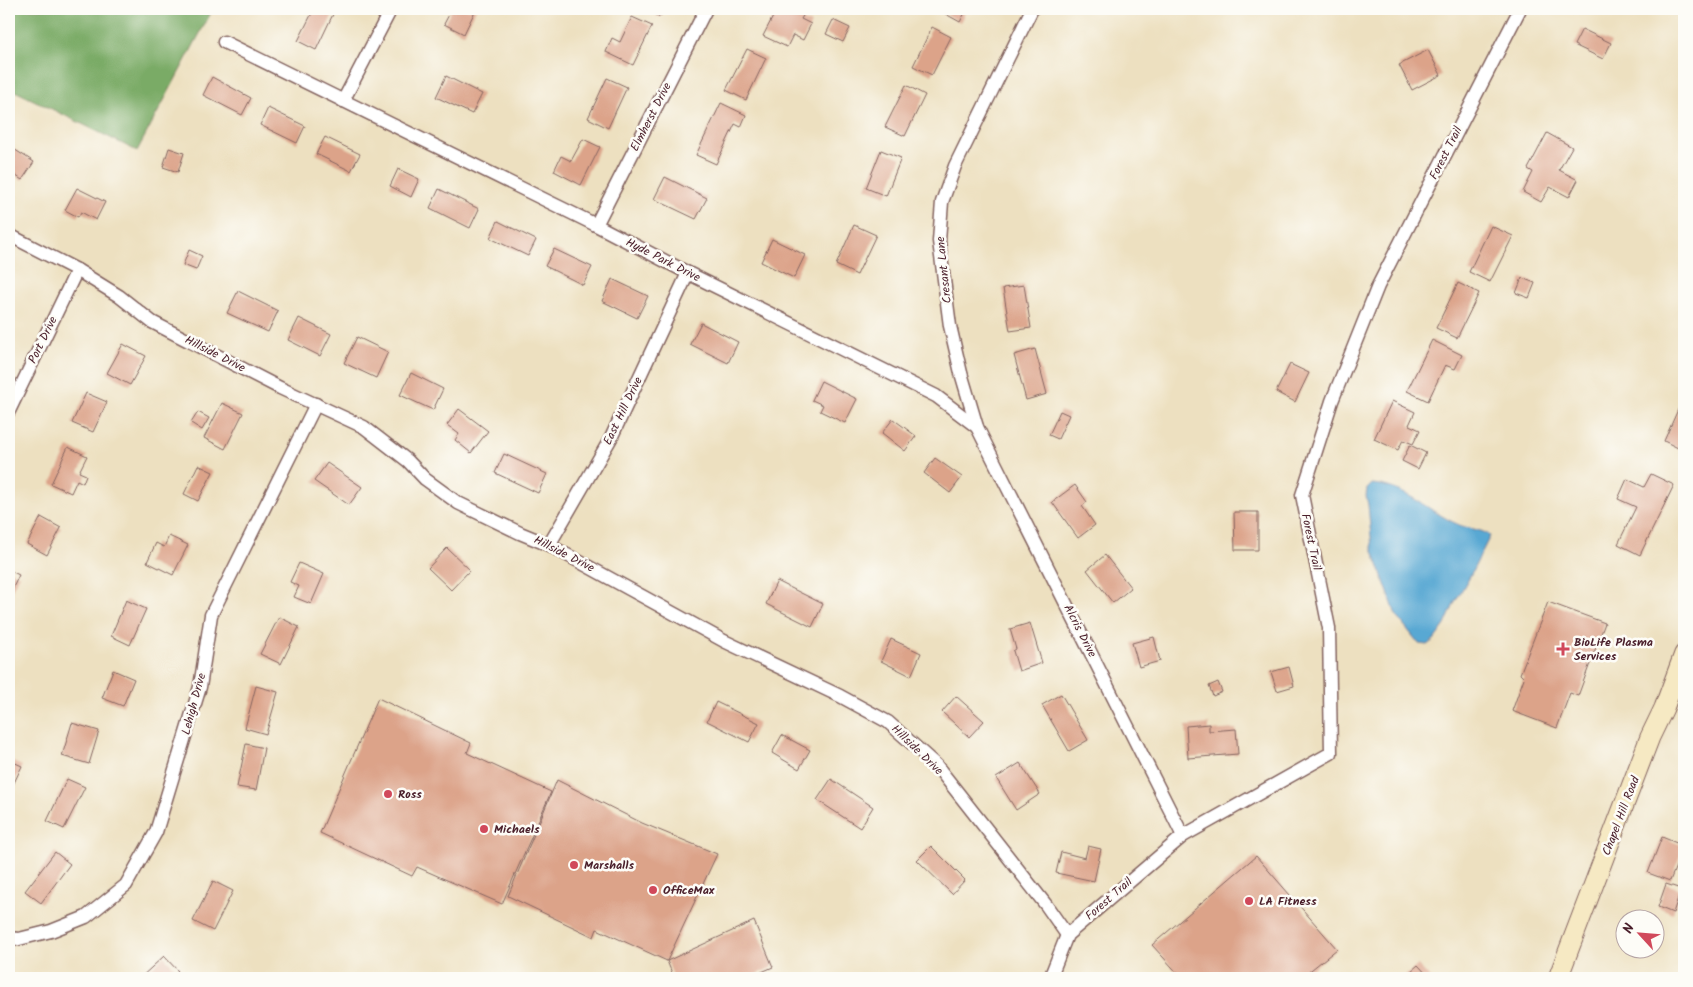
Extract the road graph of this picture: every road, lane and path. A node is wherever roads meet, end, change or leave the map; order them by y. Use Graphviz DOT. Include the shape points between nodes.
graph roads {
  1 [pos="391,9"];
  2 [pos="706,9"];
  3 [pos="1032,9"];
  4 [pos="1520,9"];
  5 [pos="224,42"];
  6 [pos="343,101"];
  7 [pos="596,225"];
  8 [pos="9,234"];
  9 [pos="77,270"];
  10 [pos="688,273"];
  11 [pos="316,404"];
  12 [pos="9,411"];
  13 [pos="977,427"];
  14 [pos="549,544"];
  15 [pos="1684,654"];
  16 [pos="1183,836"];
  17 [pos="1067,936"];
  18 [pos="9,938"];
  19 [pos="1050,978"];
  20 [pos="1558,978"];
  1 -- 6 [label="street"];
  2 -- 7 [label="street, Elmherst Drive"];
  3 -- 13 [label="street, Cresant Lane" via="955,166 942,202 939,241 950,326"];
  4 -- 16 [label="street, Forest Trail" via="1378,286 1332,401 1302,494 1329,628 1331,753"];
  5 -- 6 [label="street, Hyde Park Drive"];
  6 -- 7 [label="street, Hyde Park Drive"];
  7 -- 10 [label="street, Hyde Park Drive"];
  8 -- 9 [label="street, Hillside Drive"];
  9 -- 11 [label="street, Hillside Drive" via="119,296 152,322"];
  9 -- 12 [label="street, Port Drive"];
  10 -- 13 [label="street, Hyde Park Drive" via="936,396"];
  10 -- 14 [label="street, East Hill Drive" via="611,438"];
  11 -- 14 [label="street, Hillside Drive" via="364,427 408,461 425,480 458,503"];
  11 -- 18 [label="street, Lehigh Drive" via="211,615 200,686 156,832 126,885 86,918 51,931 19,939"];
  13 -- 16 [label="street, Alcris Drive"];
  14 -- 17 [label="street, Hillside Drive" via="724,641 888,722 936,765"];
  15 -- 20 [label="main road, Chapel Hill Road"];
  16 -- 17 [label="street, Forest Trail"];
  17 -- 19 [label="street, Forest Trail"];
}
